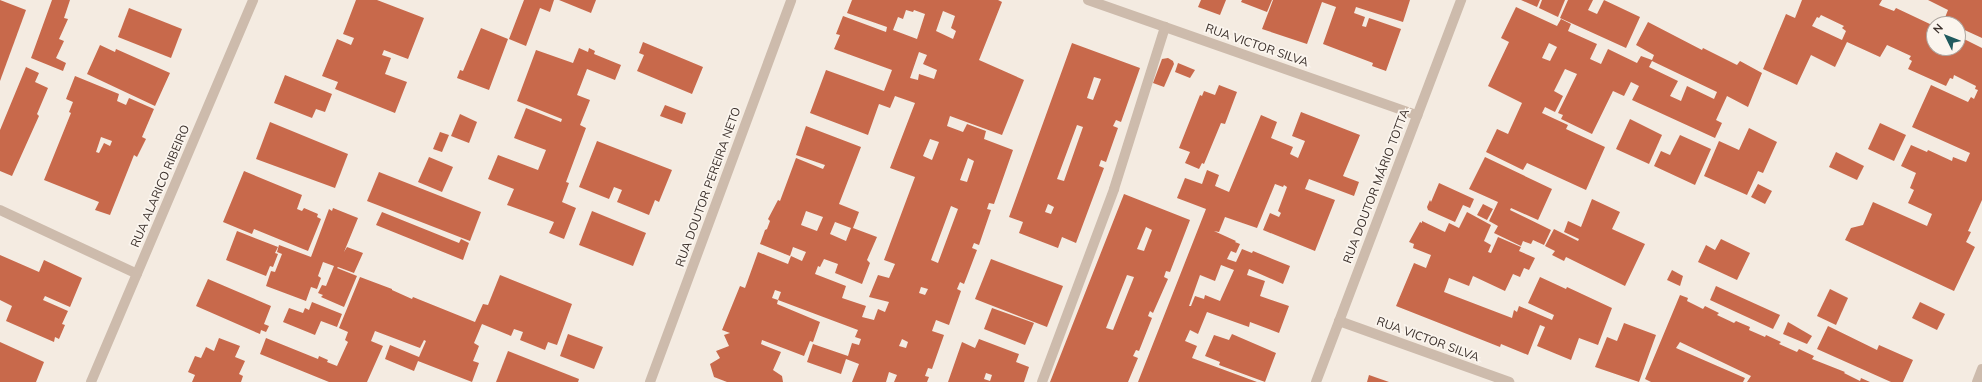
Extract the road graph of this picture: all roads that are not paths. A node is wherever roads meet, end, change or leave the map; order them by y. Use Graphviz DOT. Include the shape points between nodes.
graph roads {
  1 [pos="253,0"];
  2 [pos="791,0"];
  3 [pos="1088,0"];
  4 [pos="1461,0"];
  5 [pos="1165,27"];
  6 [pos="1417,115"];
  7 [pos="0,210"];
  8 [pos="137,274"];
  9 [pos="1339,321"];
  10 [pos="1982,369"];
  11 [pos="91,382"];
  12 [pos="650,382"];
  13 [pos="1042,382"];
  14 [pos="1316,382"];
  15 [pos="1509,382"];
  16 [pos="1977,382"];
  1 -- 8 [label="street, RUA ALARICO RIBEIRO"];
  2 -- 12 [label="street, RUA DOUTOR PEREIRA NETO"];
  3 -- 5 [label="street, RUA VICTOR SILVA"];
  4 -- 6 [label="street, RUA DOUTOR MÁRIO TOTTA"];
  5 -- 6 [label="street, RUA VICTOR SILVA"];
  5 -- 13 [label="street" via="1114,189"];
  6 -- 9 [label="street, RUA DOUTOR MÁRIO TOTTA"];
  7 -- 8 [label="street"];
  8 -- 11 [label="street, RUA ALARICO RIBEIRO"];
  9 -- 14 [label="street, RUA DOUTOR MÁRIO TOTTA"];
  9 -- 15 [label="street, RUA VICTOR SILVA"];
  10 -- 16 [label="street"];
}
